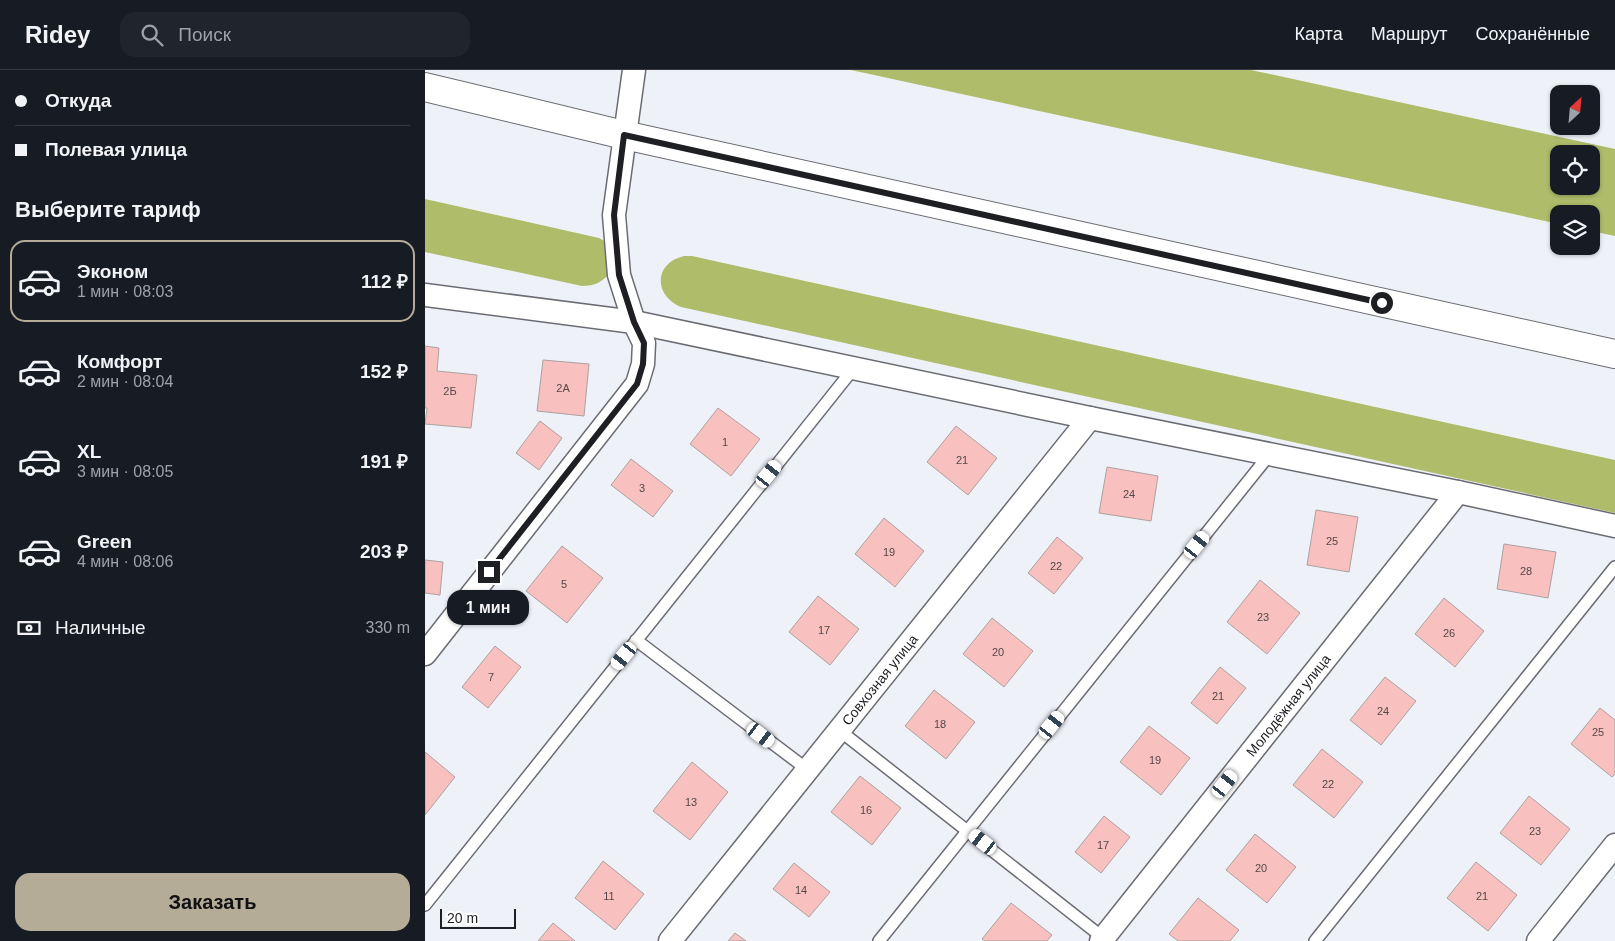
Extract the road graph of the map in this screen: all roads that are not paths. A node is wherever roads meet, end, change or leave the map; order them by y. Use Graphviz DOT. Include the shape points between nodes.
graph roads {
  1 [pos="634,70"];
  2 [pos="425,87"];
  3 [pos="624,135"];
  4 [pos="425,296"];
  5 [pos="634,322"];
  6 [pos="1615,354"];
  7 [pos="854,368"];
  8 [pos="1090,418"];
  9 [pos="1270,454"];
  10 [pos="1458,492"];
  11 [pos="1615,526"];
  12 [pos="1615,567"];
  13 [pos="433,635"];
  14 [pos="636,640"];
  15 [pos="425,654"];
  16 [pos="839,730"];
  17 [pos="808,770"];
  18 [pos="967,830"];
  19 [pos="1615,844"];
  20 [pos="425,905"];
  21 [pos="1104,940"];
  22 [pos="670,941"];
  23 [pos="879,941"];
  24 [pos="1315,941"];
  25 [pos="1538,941"];
  1 -- 3 [label="street"];
  2 -- 3 [label="street"];
  3 -- 5 [label="street" via="614,215 619,275"];
  3 -- 6 [label="street"];
  4 -- 5 [label="street"];
  5 -- 7 [label="street"];
  5 -- 13 [label="street" via="644,343 643,364 637,384"];
  7 -- 8 [label="street"];
  7 -- 14 [label="lane"];
  8 -- 9 [label="street"];
  8 -- 16 [label="street, Совхозная улица"];
  9 -- 10 [label="street"];
  9 -- 18 [label="lane"];
  10 -- 11 [label="street"];
  10 -- 21 [label="street, Молодёжная улица"];
  12 -- 24 [label="lane"];
  13 -- 15 [label="street"];
  14 -- 17 [label="lane"];
  14 -- 20 [label="lane"];
  16 -- 17 [label="street, Совхозная улица"];
  16 -- 18 [label="lane"];
  17 -- 22 [label="street, Совхозная улица"];
  18 -- 21 [label="lane"];
  18 -- 23 [label="lane"];
  19 -- 25 [label="street"];
}
